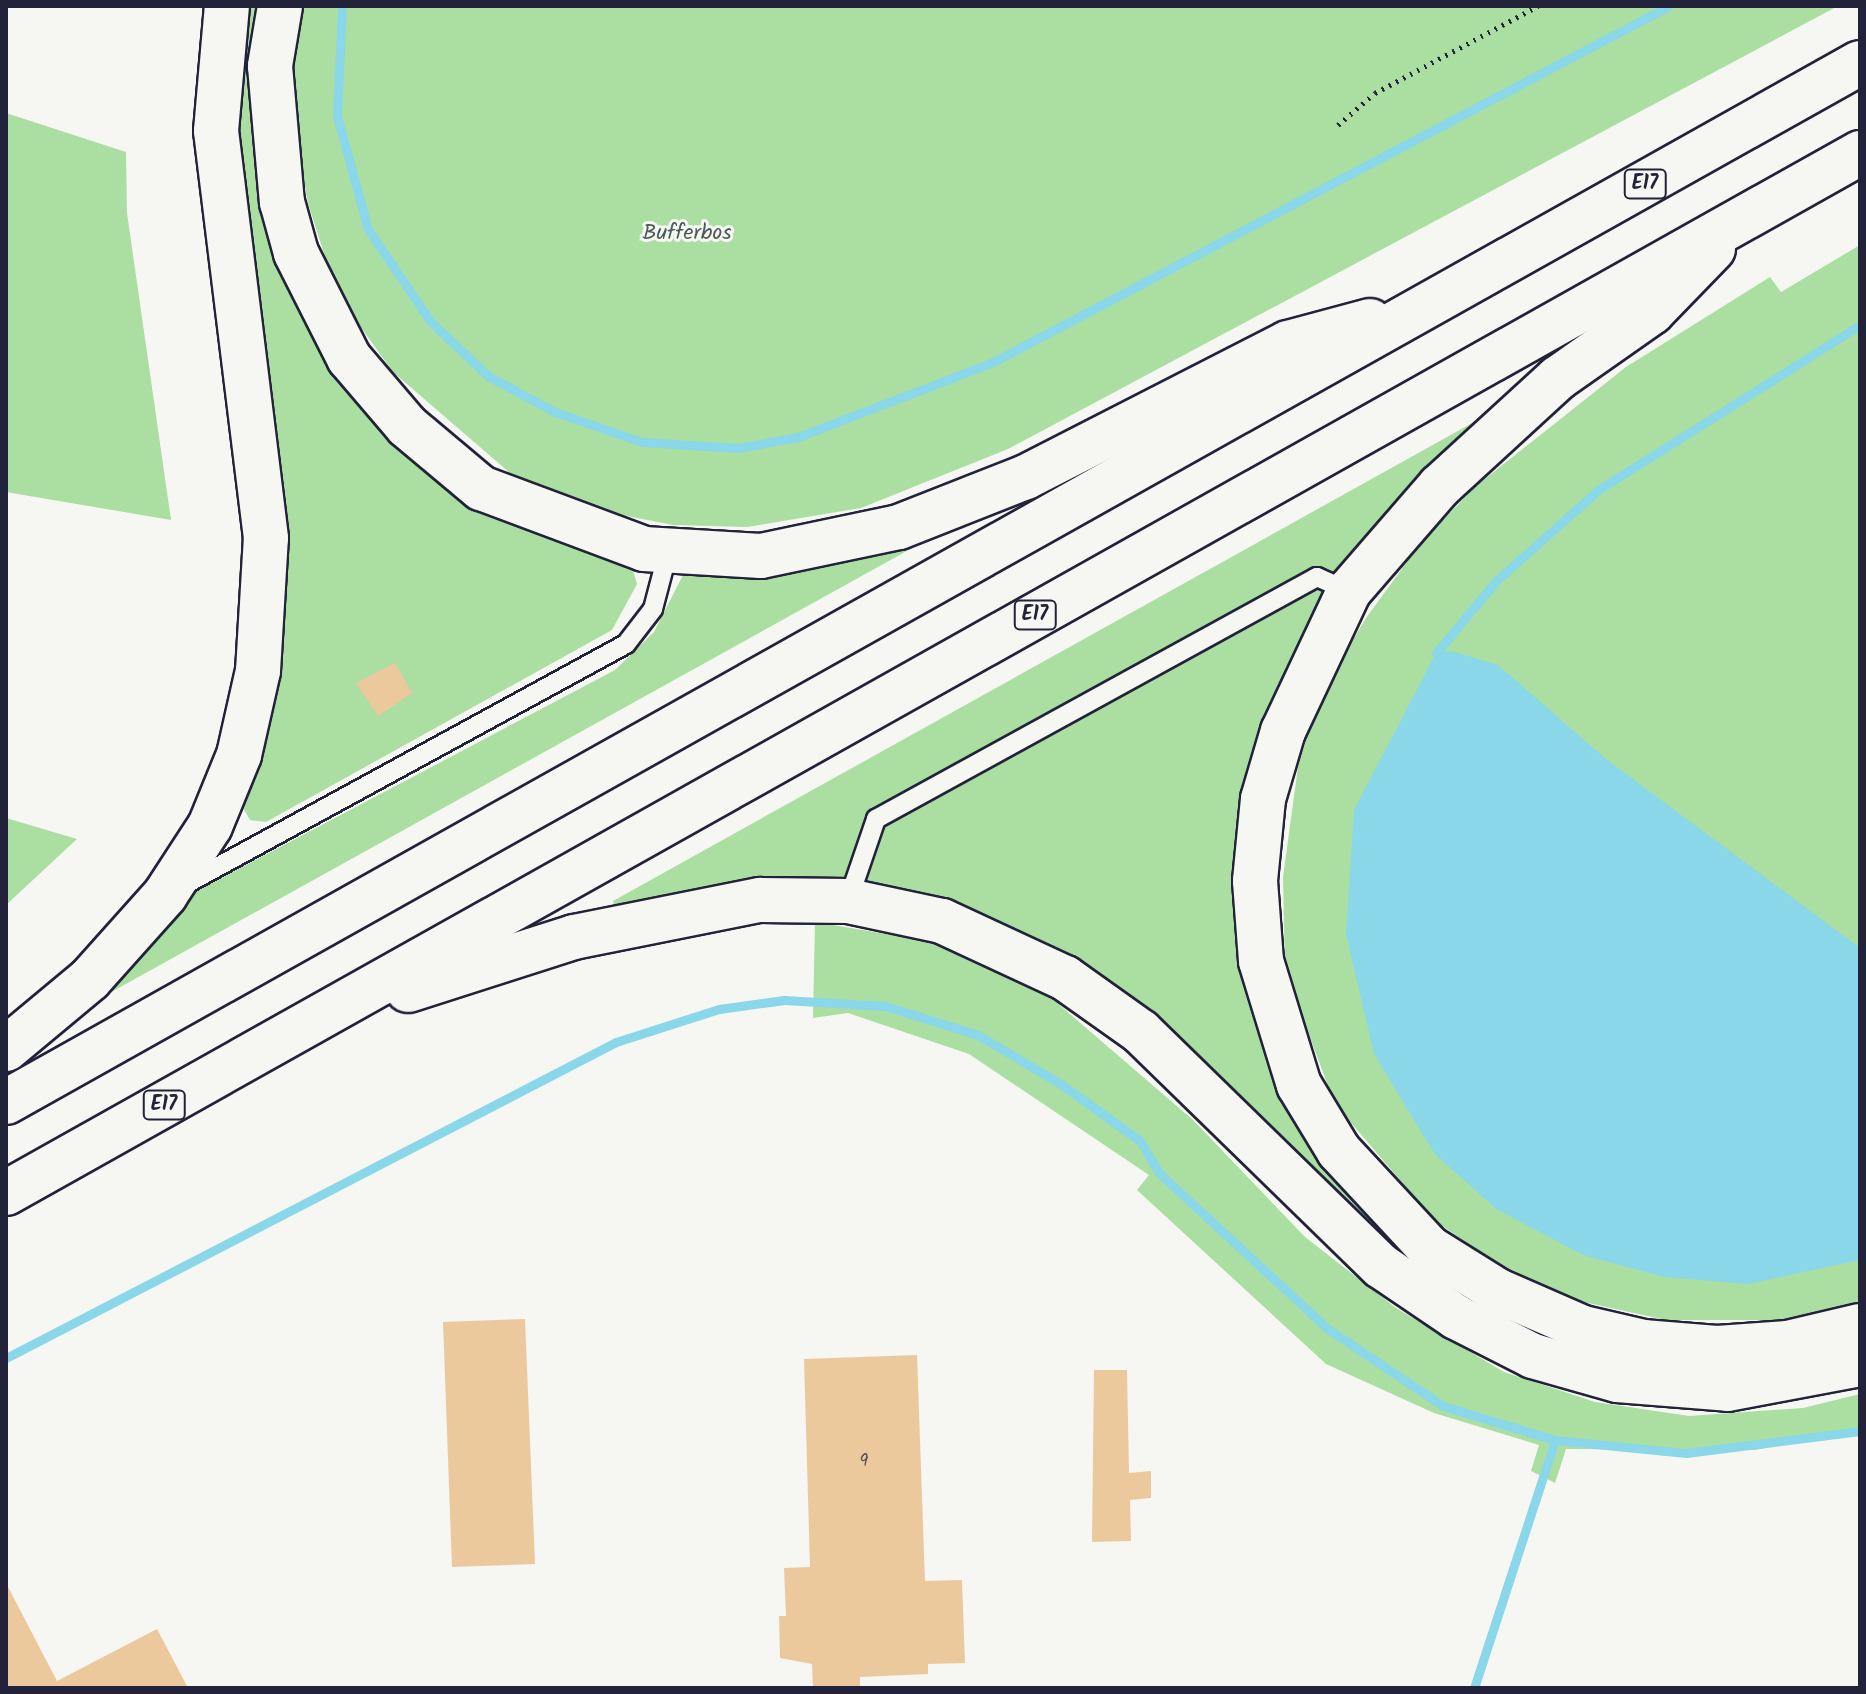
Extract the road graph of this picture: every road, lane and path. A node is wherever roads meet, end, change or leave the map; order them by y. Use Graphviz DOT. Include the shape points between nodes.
graph roads {
  1 [pos="227,6"];
  2 [pos="280,6"];
  3 [pos="1538,6"];
  4 [pos="1860,63"];
  5 [pos="1338,125"];
  6 [pos="1860,153"];
  7 [pos="1749,213"];
  8 [pos="1431,306"];
  9 [pos="668,552"];
  10 [pos="1349,591"];
  11 [pos="165,895"];
  12 [pos="848,901"];
  13 [pos="322,1017"];
  14 [pos="6,1049"];
  15 [pos="6,1102"];
  16 [pos="6,1193"];
  17 [pos="1860,1326"];
  18 [pos="1860,1364"];
  1 -- 11 [label="highway" via="217,103 221,218 262,508 267,606 239,755 210,826"];
  2 -- 9 [label="highway" via="270,66 282,202 296,253 349,358 407,426 481,488 557,522"];
  3 -- 5 [label="path" via="1375,93"];
  4 -- 8 [label="highway, E17"];
  6 -- 7 [label="highway, E17"];
  7 -- 10 [label="highway" via="1652,312 1558,378 1440,486"];
  7 -- 13 [label="highway, E17"];
  8 -- 9 [label="highway" via="1288,343 1026,477 899,527 761,556"];
  8 -- 15 [label="highway, E17"];
  9 -- 11 [label="lane" via="653,609 626,644"];
  10 -- 12 [label="lane" via="1317,577 876,819"];
  10 -- 17 [label="highway" via="1283,731 1263,799 1255,881 1274,1019 1299,1085 1339,1151 1429,1248 1498,1291 1583,1328 1717,1348 1788,1343"];
  11 -- 14 [label="highway" via="90,979"];
  12 -- 13 [label="highway" via="760,900 673,913"];
  12 -- 18 [label="highway" via="942,921 1065,978 1141,1032 1381,1266 1456,1317 1533,1356 1617,1380 1728,1389"];
  13 -- 16 [label="highway, E17"];
}
